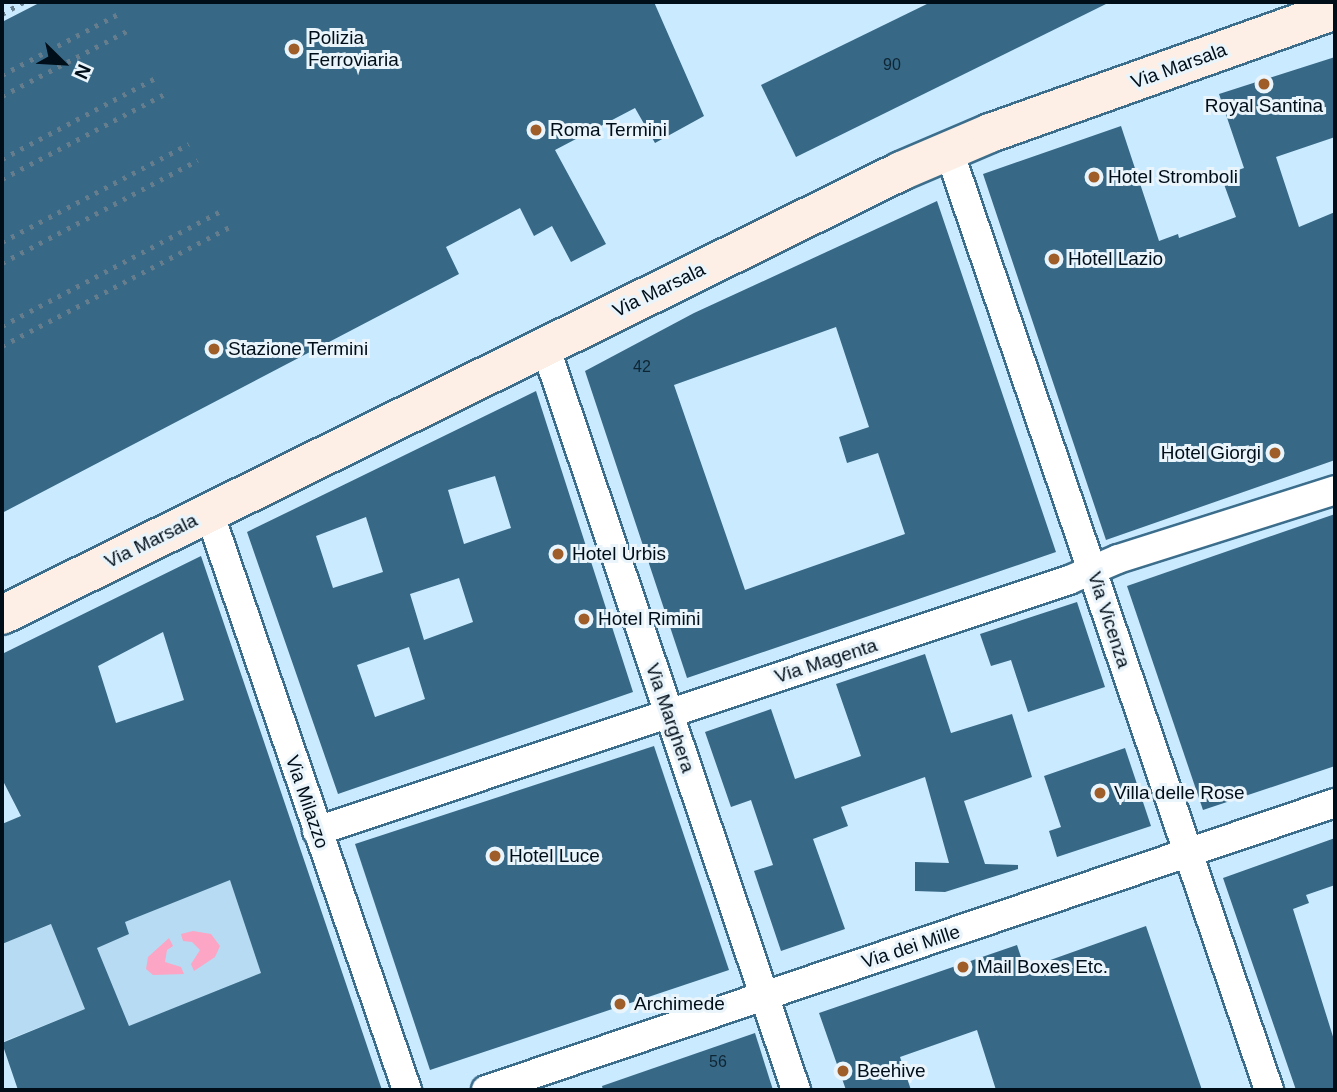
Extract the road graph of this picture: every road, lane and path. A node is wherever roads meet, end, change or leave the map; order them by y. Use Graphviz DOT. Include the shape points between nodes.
graph roads {
  1 [pos="1335,10"];
  2 [pos="949,151"];
  3 [pos="545,346"];
  4 [pos="1335,490"];
  5 [pos="209,512"];
  6 [pos="1093,569"];
  7 [pos="2,615"];
  8 [pos="668,714"];
  9 [pos="1335,803"];
  10 [pos="317,831"];
  11 [pos="1186,855"];
  12 [pos="764,996"];
  13 [pos="407,1090"];
  14 [pos="486,1090"];
  15 [pos="796,1090"];
  16 [pos="1269,1090"];
  1 -- 2 [label="main road, Via Marsala"];
  2 -- 3 [label="main road, Via Marsala"];
  2 -- 6 [label="street, Via Vicenza"];
  3 -- 5 [label="main road, Via Marsala"];
  3 -- 8 [label="street, Via Marghera"];
  4 -- 6 [label="street, Via Magenta"];
  5 -- 7 [label="main road, Via Marsala"];
  5 -- 10 [label="street, Via Milazzo"];
  6 -- 8 [label="street, Via Magenta"];
  6 -- 11 [label="street, Via Vicenza"];
  8 -- 10 [label="street, Via Magenta"];
  8 -- 12 [label="street, Via Marghera"];
  9 -- 11 [label="street, Via dei Mille"];
  10 -- 13 [label="street, Via Milazzo"];
  11 -- 12 [label="street, Via dei Mille"];
  11 -- 16 [label="street, Via Vicenza"];
  12 -- 14 [label="street, Via dei Mille"];
  12 -- 15 [label="street, Via Marghera"];
}
